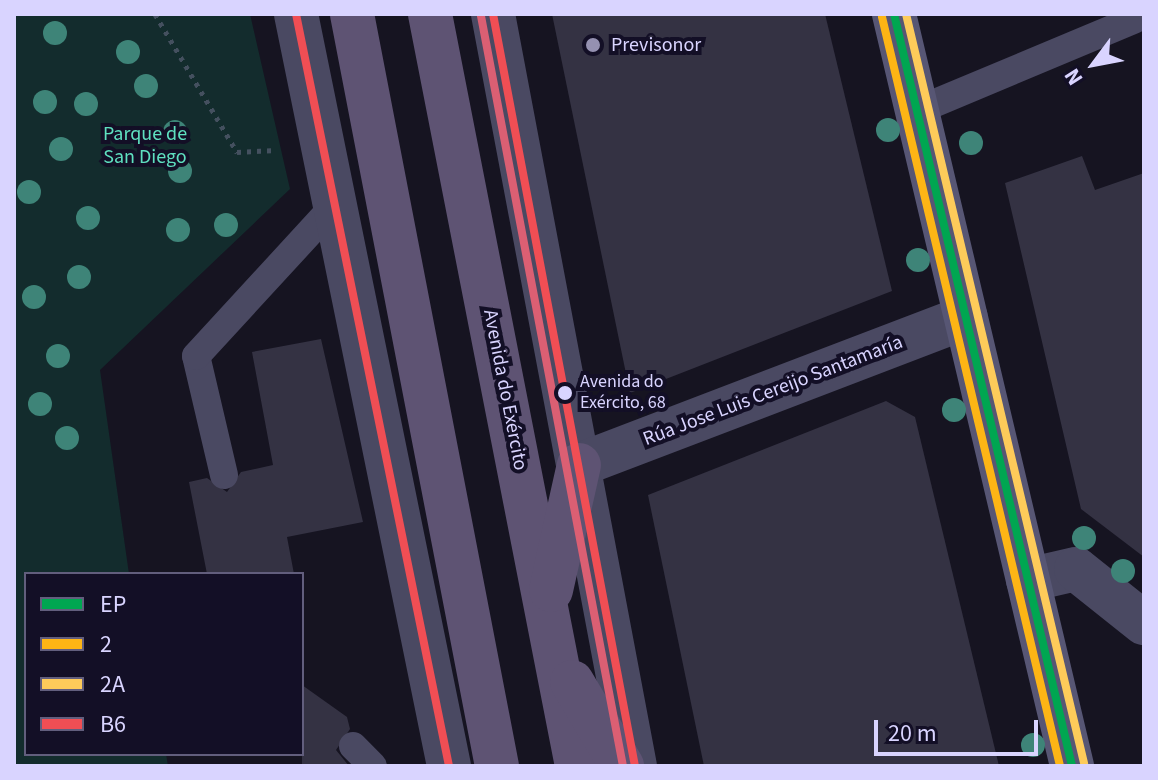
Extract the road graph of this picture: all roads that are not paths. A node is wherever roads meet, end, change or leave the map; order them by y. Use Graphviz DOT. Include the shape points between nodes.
graph roads {
  1 [pos="296,14"];
  2 [pos="352,14"];
  3 [pos="430,14"];
  4 [pos="493,14"];
  5 [pos="894,14"];
  6 [pos="1134,20"];
  7 [pos="916,111"];
  8 [pos="334,206"];
  9 [pos="966,317"];
  10 [pos="579,465"];
  11 [pos="224,475"];
  12 [pos="1028,580"];
  13 [pos="548,604"];
  14 [pos="1144,623"];
  15 [pos="472,627"];
  16 [pos="559,660"];
  17 [pos="353,746"];
  18 [pos="373,766"];
  19 [pos="449,766"];
  20 [pos="470,766"];
  21 [pos="497,766"];
  22 [pos="577,766"];
  23 [pos="622,766"];
  24 [pos="635,766"];
  25 [pos="1072,766"];
  1 -- 8 [label="street"];
  2 -- 15 [label="main road"];
  3 -- 13 [label="main road, Avenida do Exército"];
  4 -- 10 [label="street"];
  5 -- 7 [label="street"];
  6 -- 7 [label="lane"];
  7 -- 9 [label="street"];
  8 -- 11 [label="lane" via="196,356"];
  8 -- 19 [label="street"];
  9 -- 10 [label="street, Rúa Jose Luis Cereijo Santamaría"];
  9 -- 12 [label="street"];
  10 -- 13 [label="main road"];
  10 -- 24 [label="street"];
  12 -- 14 [label="street" via="1076,569"];
  12 -- 25 [label="street"];
  13 -- 16 [label="main road, Avenida do Exército"];
  15 -- 20 [label="main road"];
  15 -- 21 [label="main road"];
  16 -- 22 [label="main road, Avenida do Exército"];
  16 -- 23 [label="main road"];
  17 -- 18 [label="lane"];
}
